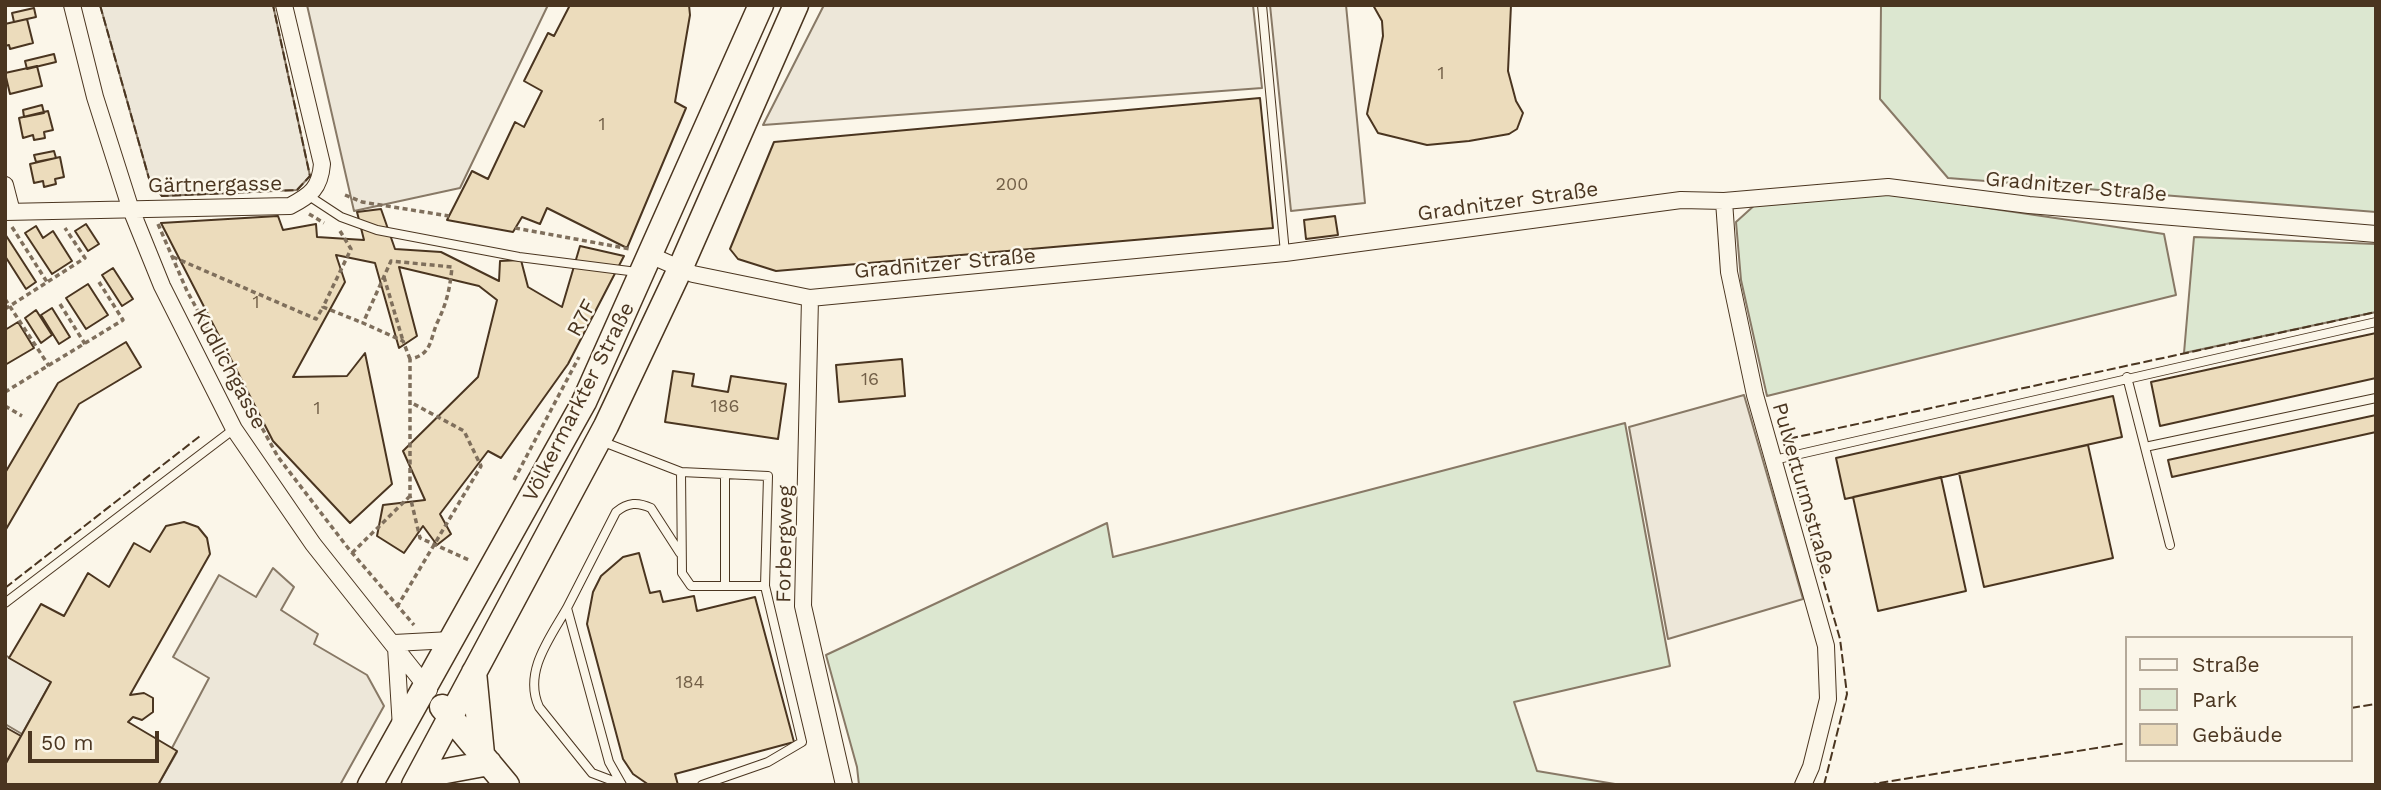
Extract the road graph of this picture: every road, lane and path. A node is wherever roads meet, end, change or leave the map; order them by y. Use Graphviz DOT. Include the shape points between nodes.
graph roads {
  1 [pos="72,5"];
  2 [pos="284,5"];
  3 [pos="761,5"];
  4 [pos="796,5"];
  5 [pos="1262,5"];
  6 [pos="5,185"];
  7 [pos="345,195"];
  8 [pos="305,198"];
  9 [pos="1724,201"];
  10 [pos="130,207"];
  11 [pos="150,207"];
  12 [pos="54,210"];
  13 [pos="8,214"];
  14 [pos="449,216"];
  15 [pos="515,228"];
  16 [pos="2376,234"];
  17 [pos="1285,253"];
  18 [pos="171,256"];
  19 [pos="639,262"];
  20 [pos="680,269"];
  21 [pos="384,277"];
  22 [pos="47,282"];
  23 [pos="99,282"];
  24 [pos="810,298"];
  25 [pos="5,299"];
  26 [pos="60,304"];
  27 [pos="7,307"];
  28 [pos="323,307"];
  29 [pos="2376,322"];
  30 [pos="363,323"];
  31 [pos="403,341"];
  32 [pos="85,344"];
  33 [pos="580,355"];
  34 [pos="410,359"];
  35 [pos="49,366"];
  36 [pos="2127,377"];
  37 [pos="6,390"];
  38 [pos="2376,398"];
  39 [pos="410,401"];
  40 [pos="5,406"];
  41 [pos="22,416"];
  42 [pos="234,429"];
  43 [pos="599,440"];
  44 [pos="2145,447"];
  45 [pos="1774,460"];
  46 [pos="681,472"];
  47 [pos="725,475"];
  48 [pos="510,489"];
  49 [pos="410,496"];
  50 [pos="2170,545"];
  51 [pos="434,546"];
  52 [pos="478,549"];
  53 [pos="681,553"];
  54 [pos="352,554"];
  55 [pos="471,561"];
  56 [pos="466,572"];
  57 [pos="725,586"];
  58 [pos="765,586"];
  59 [pos="6,603"];
  60 [pos="397,607"];
  61 [pos="567,608"];
  62 [pos="417,628"];
  63 [pos="451,640"];
  64 [pos="395,645"];
  65 [pos="474,672"];
  66 [pos="440,704"];
  67 [pos="401,730"];
  68 [pos="486,758"];
  69 [pos="417,780"];
  70 [pos="622,784"];
  71 [pos="370,785"];
  72 [pos="507,785"];
  73 [pos="702,785"];
  74 [pos="844,785"];
  75 [pos="1803,785"];
  1 -- 10 [label="street, Kudlichgasse"];
  2 -- 8 [label="street, Gärtnergasse" via="322,164 320,181"];
  3 -- 19 [label="main road, Völkermarkter Straße"];
  4 -- 20 [label="main road, Völkermarkter Straße"];
  5 -- 17 [label="lane"];
  6 -- 13 [label="street"];
  7 -- 14 [label="path"];
  8 -- 11 [label="street, Gärtnergasse" via="290,206"];
  8 -- 19 [label="lane" via="377,230 519,257"];
  8 -- 28 [label="path" via="310,215 342,233 351,249"];
  9 -- 16 [label="street, Gradnitzer Straße" via="1888,187 2029,205"];
  9 -- 17 [label="street, Gradnitzer Straße" via="1681,200"];
  9 -- 45 [label="street, Pulverturmstraße" via="1729,272"];
  10 -- 11 [label="street, Gärtnergasse"];
  10 -- 12 [label="street, Gärtnergasse"];
  10 -- 42 [label="street, Kudlichgasse" via="162,286"];
  11 -- 18 [label="path"];
  12 -- 13 [label="street, Gärtnergasse"];
  12 -- 22 [label="path" via="85,257"];
  13 -- 22 [label="path"];
  15 -- 19 [label="path"];
  17 -- 24 [label="street, Gradnitzer Straße"];
  18 -- 28 [label="path" via="316,319"];
  18 -- 54 [label="path" via="278,457"];
  19 -- 20 [label="street, Gradnitzer Straße"];
  19 -- 63 [label="main road, Völkermarkter Straße" via="584,402"];
  20 -- 24 [label="street, Gradnitzer Straße"];
  20 -- 43 [label="main road, Völkermarkter Straße"];
  21 -- 30 [label="path"];
  21 -- 31 [label="path"];
  21 -- 34 [label="path" via="391,261 452,267 449,297 435,336 428,349"];
  22 -- 27 [label="path"];
  23 -- 32 [label="path" via="123,320"];
  24 -- 74 [label="street, Forbergweg" via="803,606"];
  25 -- 27 [label="path"];
  26 -- 32 [label="path"];
  27 -- 35 [label="path"];
  28 -- 30 [label="path"];
  29 -- 36 [label="lane"];
  30 -- 31 [label="path"];
  31 -- 34 [label="path"];
  32 -- 35 [label="path"];
  33 -- 48 [label="path, R7F"];
  34 -- 39 [label="path"];
  35 -- 37 [label="path"];
  36 -- 44 [label="lane"];
  36 -- 45 [label="lane"];
  38 -- 44 [label="lane"];
  39 -- 49 [label="path"];
  39 -- 51 [label="path" via="464,431 481,466"];
  40 -- 41 [label="path"];
  42 -- 59 [label="lane"];
  42 -- 64 [label="street, Kudlichgasse" via="313,544"];
  43 -- 46 [label="lane"];
  43 -- 65 [label="main road, Völkermarkter Straße"];
  44 -- 50 [label="lane"];
  45 -- 75 [label="street, Pulverturmstraße" via="1826,646 1828,699"];
  46 -- 47 [label="lane"];
  46 -- 53 [label="lane"];
  47 -- 57 [label="lane"];
  47 -- 58 [label="lane" via="768,476"];
  49 -- 51 [label="path" via="420,538"];
  49 -- 54 [label="path"];
  51 -- 55 [label="path"];
  51 -- 60 [label="path"];
  52 -- 55 [label="path"];
  53 -- 57 [label="lane" via="682,573 691,586"];
  53 -- 61 [label="lane" via="651,508 633,503 624,506 616,512"];
  54 -- 60 [label="path"];
  55 -- 56 [label="path"];
  57 -- 58 [label="lane"];
  58 -- 73 [label="lane" via="802,742 768,762"];
  60 -- 62 [label="path"];
  61 -- 70 [label="lane" via="609,762"];
  61 -- 70 [label="lane" via="538,660 533,695 592,773"];
  63 -- 64 [label="street"];
  63 -- 67 [label="main road, Völkermarkter Straße"];
  64 -- 66 [label="street, Kudlichgasse"];
  64 -- 67 [label="street"];
  65 -- 66 [label="main road"];
  65 -- 68 [label="main road"];
  65 -- 69 [label="main road, Völkermarkter Straße"];
  66 -- 67 [label="main road"];
  66 -- 68 [label="main road"];
  67 -- 71 [label="main road, Völkermarkter Straße"];
  68 -- 69 [label="main road"];
  68 -- 72 [label="main road"];
}
